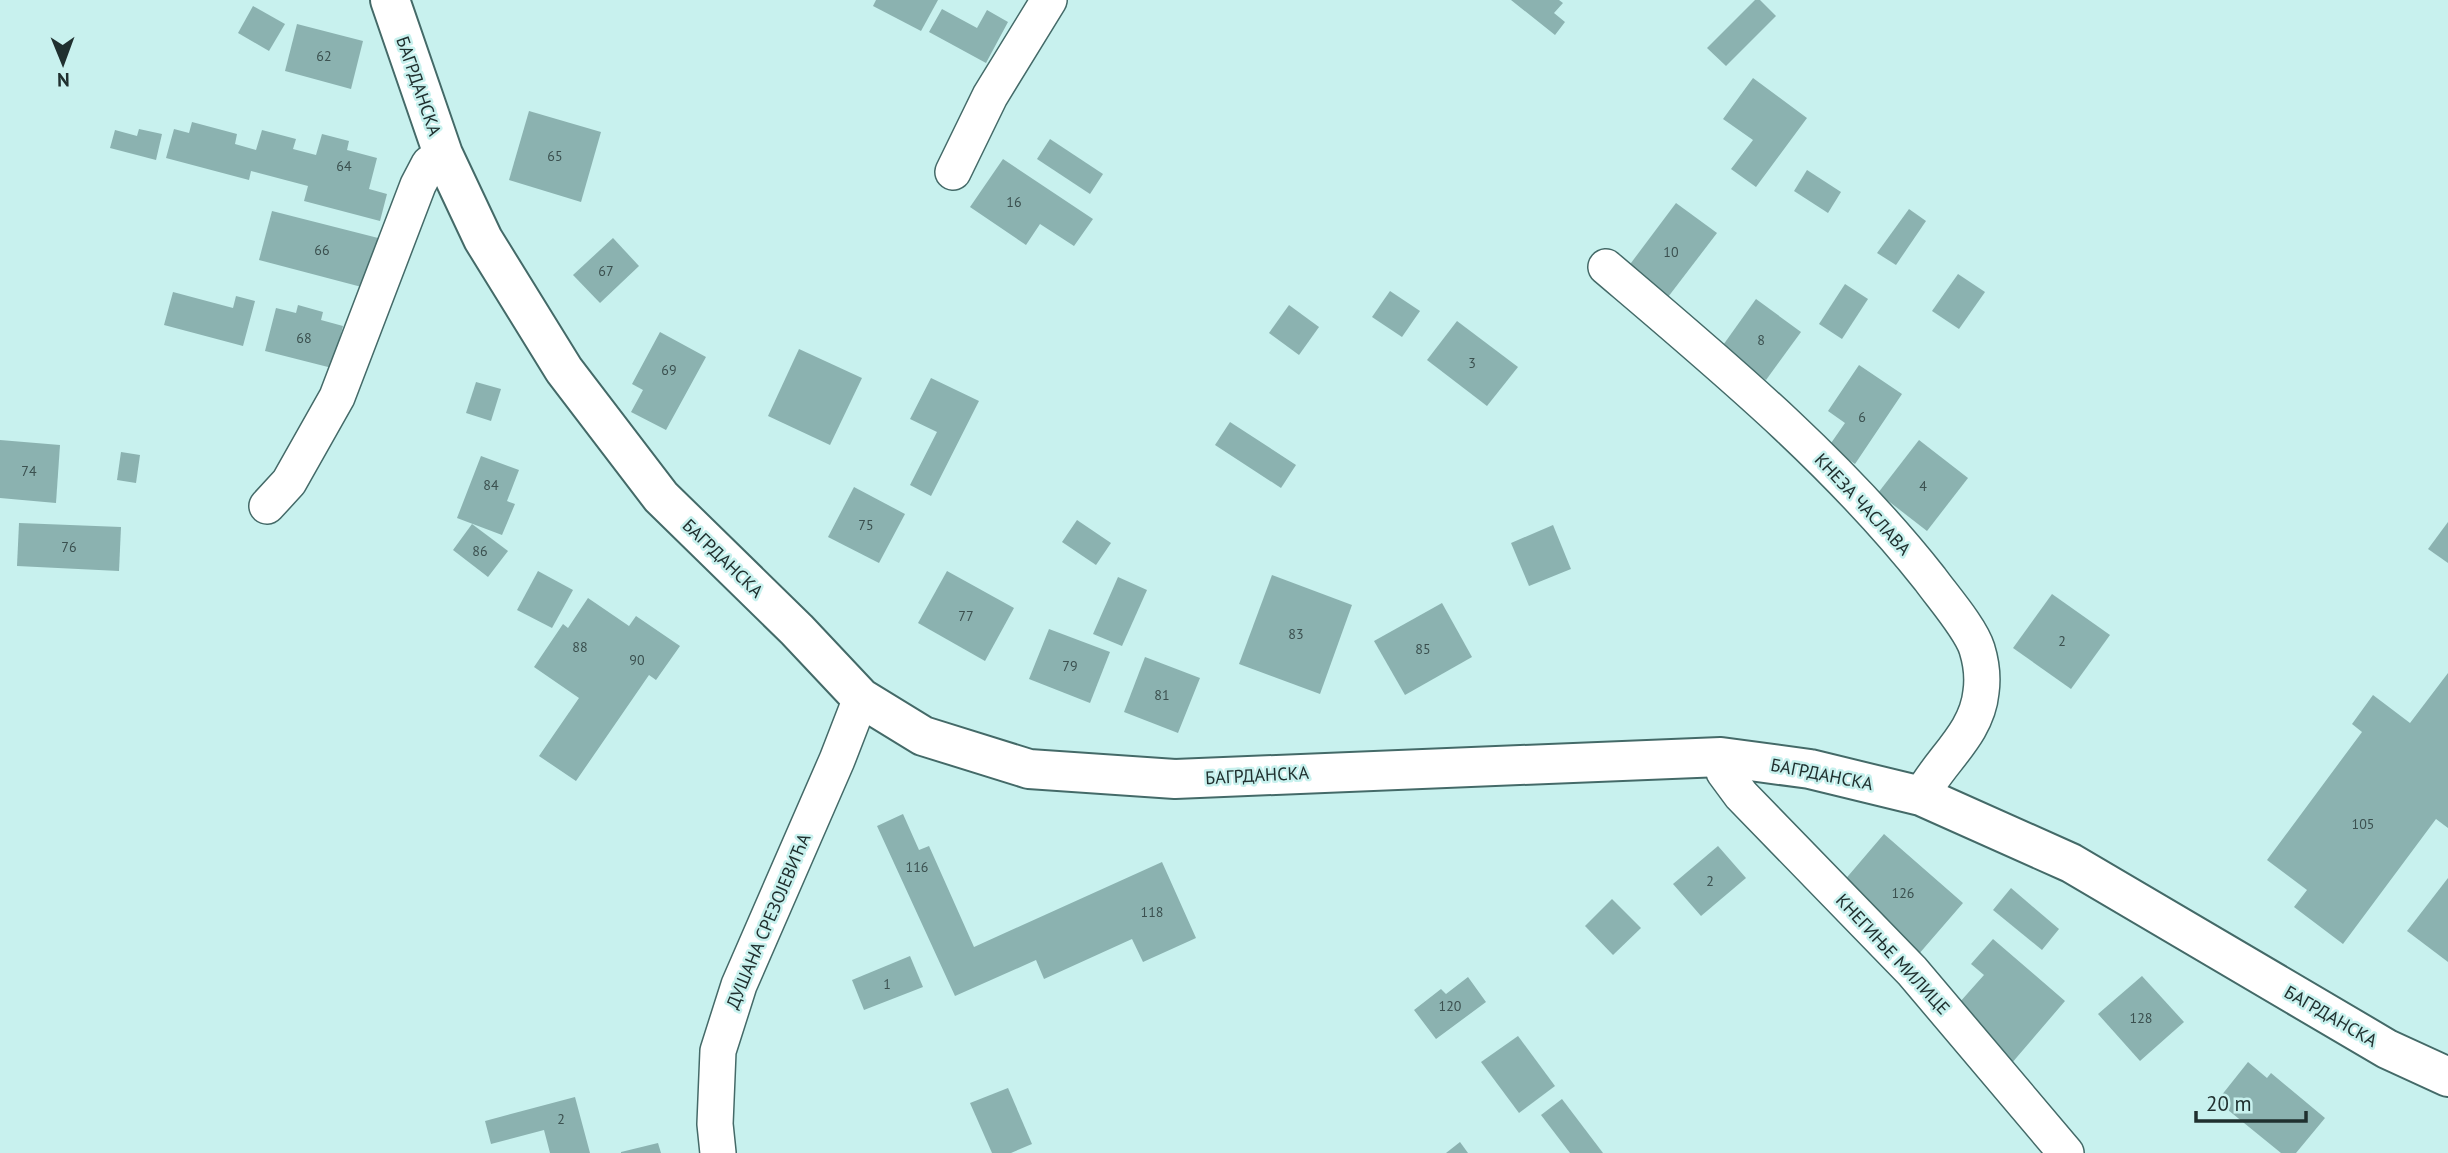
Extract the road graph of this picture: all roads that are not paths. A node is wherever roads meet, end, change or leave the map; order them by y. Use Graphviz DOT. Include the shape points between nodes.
graph roads {
  1 [pos="390,0"];
  2 [pos="1048,0"];
  3 [pos="443,154"];
  4 [pos="953,172"];
  5 [pos="1606,267"];
  6 [pos="267,506"];
  7 [pos="860,698"];
  8 [pos="1721,757"];
  9 [pos="1921,796"];
  10 [pos="2448,1077"];
  11 [pos="718,1153"];
  12 [pos="2066,1153"];
  1 -- 3 [label="street, БАГРДАНСКА"];
  2 -- 4 [label="street" via="990,96"];
  3 -- 6 [label="street" via="429,164 418,186 337,397 289,482"];
  3 -- 7 [label="street, БАГРДАНСКА" via="483,239 564,370 661,497"];
  5 -- 9 [label="street, КНЕЗА ЧАСЛАВА" via="1789,427 1893,532 1977,648 1981,692 1977,712 1964,739"];
  7 -- 8 [label="street, БАГРДАНСКА" via="923,736 1029,769 1175,779"];
  7 -- 11 [label="street, ДУШАНА СРЕЗОЈЕВИЋА" via="739,985 718,1051"];
  8 -- 9 [label="street, БАГРДАНСКА" via="1810,769"];
  8 -- 12 [label="street, КНЕГИЊЕ МИЛИЦЕ" via="1724,772 1741,795 1912,971"];
  9 -- 10 [label="street, БАГРДАНСКА" via="2071,863 2387,1049"];
}
